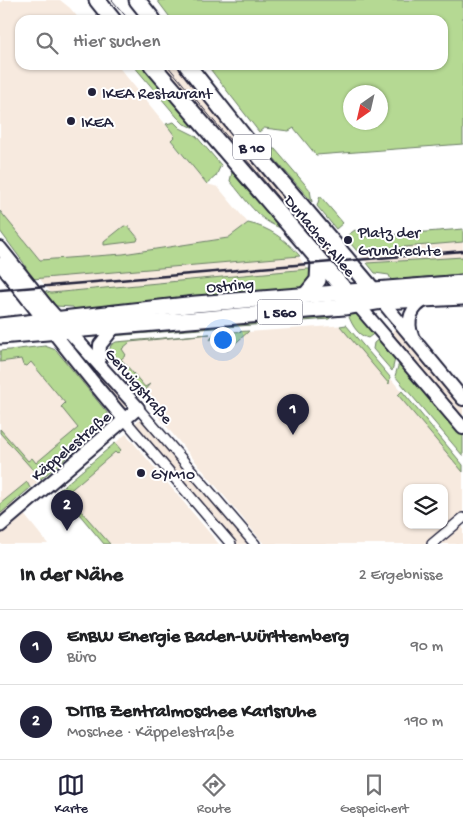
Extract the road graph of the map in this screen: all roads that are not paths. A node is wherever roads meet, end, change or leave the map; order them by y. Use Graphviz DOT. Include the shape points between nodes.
graph roads {
  1 [pos="96,0"];
  2 [pos="137,0"];
  3 [pos="109,15"];
  4 [pos="149,15"];
  5 [pos="156,70"];
  6 [pos="191,70"];
  7 [pos="0,248"];
  8 [pos="319,262"];
  9 [pos="0,264"];
  10 [pos="463,283"];
  11 [pos="372,289"];
  12 [pos="346,292"];
  13 [pos="306,295"];
  14 [pos="463,296"];
  15 [pos="425,300"];
  16 [pos="382,301"];
  17 [pos="358,305"];
  18 [pos="57,325"];
  19 [pos="0,326"];
  20 [pos="114,326"];
  21 [pos="0,336"];
  22 [pos="412,336"];
  23 [pos="99,363"];
  24 [pos="463,398"];
  25 [pos="138,408"];
  26 [pos="125,420"];
  27 [pos="463,428"];
  28 [pos="463,518"];
  29 [pos="0,526"];
  30 [pos="231,544"];
  31 [pos="255,544"];
  32 [pos="432,544"];
  1 -- 3 [label="main road"];
  2 -- 4 [label="main road"];
  5 -- 8 [label="main road, Durlacher Allee / B 10"];
  6 -- 11 [label="main road, Durlacher Allee / B 10"];
  7 -- 18 [label="street, Gerwigstraße"];
  8 -- 12 [label="main road, Durlacher Allee / B 10"];
  8 -- 13 [label="main road" via="318,280"];
  9 -- 18 [label="street, Gerwigstraße"];
  10 -- 11 [label="main road, Ostring"];
  11 -- 12 [label="main road, Ostring"];
  11 -- 16 [label="street, Durlacher Allee"];
  12 -- 13 [label="main road, Ostring / L 560"];
  12 -- 17 [label="main road, Durlacher Allee / B 10"];
  13 -- 18 [label="main road, Ostring / L 560"];
  14 -- 15 [label="main road, Ostring"];
  15 -- 16 [label="main road, Ostring"];
  15 -- 22 [label="street" via="414,308 410,317"];
  16 -- 17 [label="main road, Ostring"];
  16 -- 22 [label="street, Durlacher Allee"];
  17 -- 20 [label="main road, Ostring / L 560"];
  17 -- 27 [label="street, Durlacher Allee"];
  18 -- 19 [label="main road, Ostring / L 560"];
  18 -- 20 [label="main road, Ostring / L 560"];
  18 -- 21 [label="main road, Ostring / L 560"];
  18 -- 23 [label="street, Gerwigstraße"];
  18 -- 26 [label="street, Gerwigstraße"];
  20 -- 23 [label="street" via="100,345"];
  22 -- 24 [label="street, Durlacher Allee"];
  23 -- 25 [label="street, Gerwigstraße"];
  25 -- 26 [label="street, Käppelestraße"];
  25 -- 31 [label="street, Gerwigstraße"];
  26 -- 29 [label="street, Käppelestraße"];
  26 -- 30 [label="street, Gerwigstraße"];
  28 -- 32 [label="street"];
}
